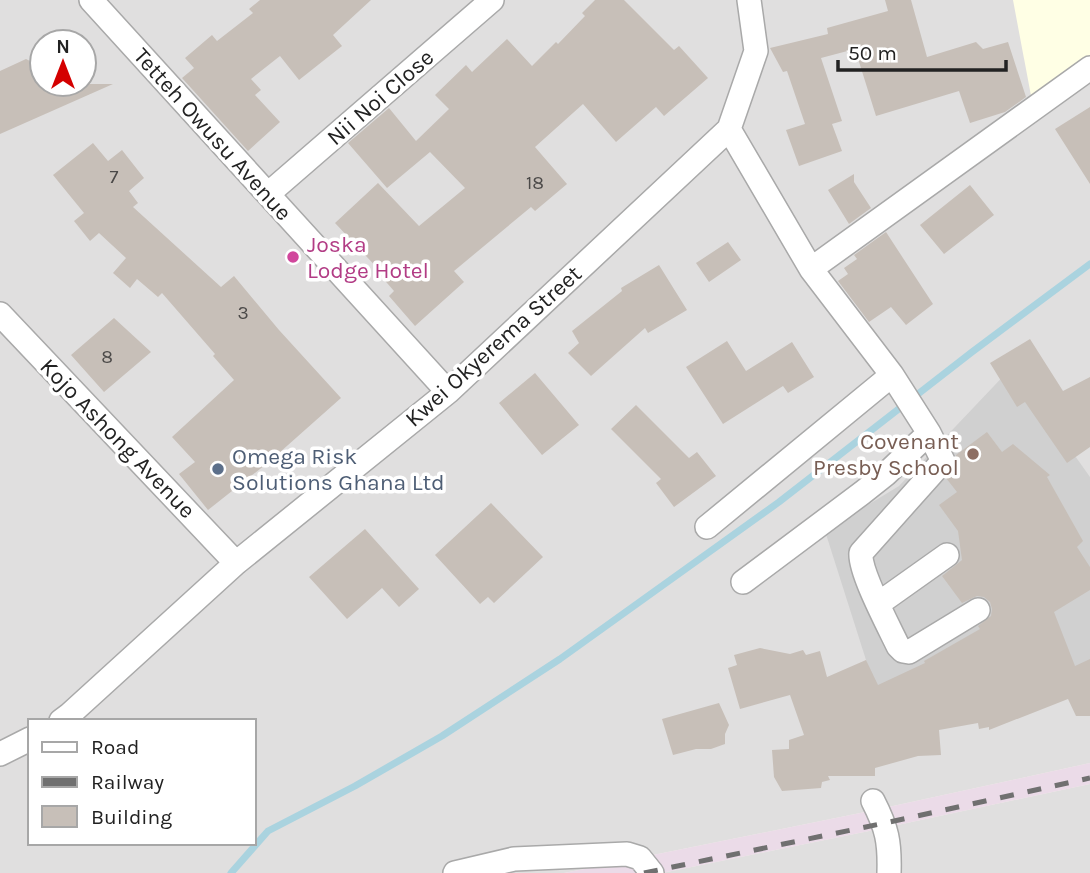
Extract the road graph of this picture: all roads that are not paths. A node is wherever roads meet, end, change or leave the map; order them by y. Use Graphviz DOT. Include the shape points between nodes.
graph roads {
  1 [pos="492,0"];
  2 [pos="749,0"];
  3 [pos="95,1"];
  4 [pos="1090,68"];
  5 [pos="729,129"];
  6 [pos="268,194"];
  7 [pos="811,269"];
  8 [pos="0,314"];
  9 [pos="892,376"];
  10 [pos="448,392"];
  11 [pos="925,427"];
  12 [pos="707,527"];
  13 [pos="947,555"];
  14 [pos="236,563"];
  15 [pos="743,582"];
  16 [pos="878,604"];
  17 [pos="978,610"];
  18 [pos="64,719"];
  19 [pos="28,741"];
  20 [pos="0,754"];
  21 [pos="873,801"];
  22 [pos="455,873"];
  23 [pos="652,873"];
  24 [pos="889,873"];
  1 -- 6 [label="street, Nii Noi Close"];
  2 -- 5 [label="street" via="756,51"];
  3 -- 6 [label="street, Tetteh Owusu Avenue"];
  4 -- 7 [label="street"];
  5 -- 7 [label="street"];
  5 -- 10 [label="street, Kwei Okyerema Street"];
  6 -- 10 [label="street, Tetteh Owusu Avenue"];
  7 -- 9 [label="street"];
  8 -- 14 [label="street, Kojo Ashong Avenue"];
  9 -- 11 [label="street"];
  9 -- 12 [label="street"];
  10 -- 14 [label="street, Kwei Okyerema Street"];
  11 -- 15 [label="street" via="886,474"];
  11 -- 16 [label="street" via="943,461 861,553"];
  13 -- 16 [label="street"];
  14 -- 18 [label="street, Kwei Okyerema Street"];
  16 -- 17 [label="street" via="898,646 909,652"];
  19 -- 20 [label="street"];
  21 -- 24 [label="street" via="885,823"];
  22 -- 23 [label="street" via="514,859 626,853 640,858"];
}
